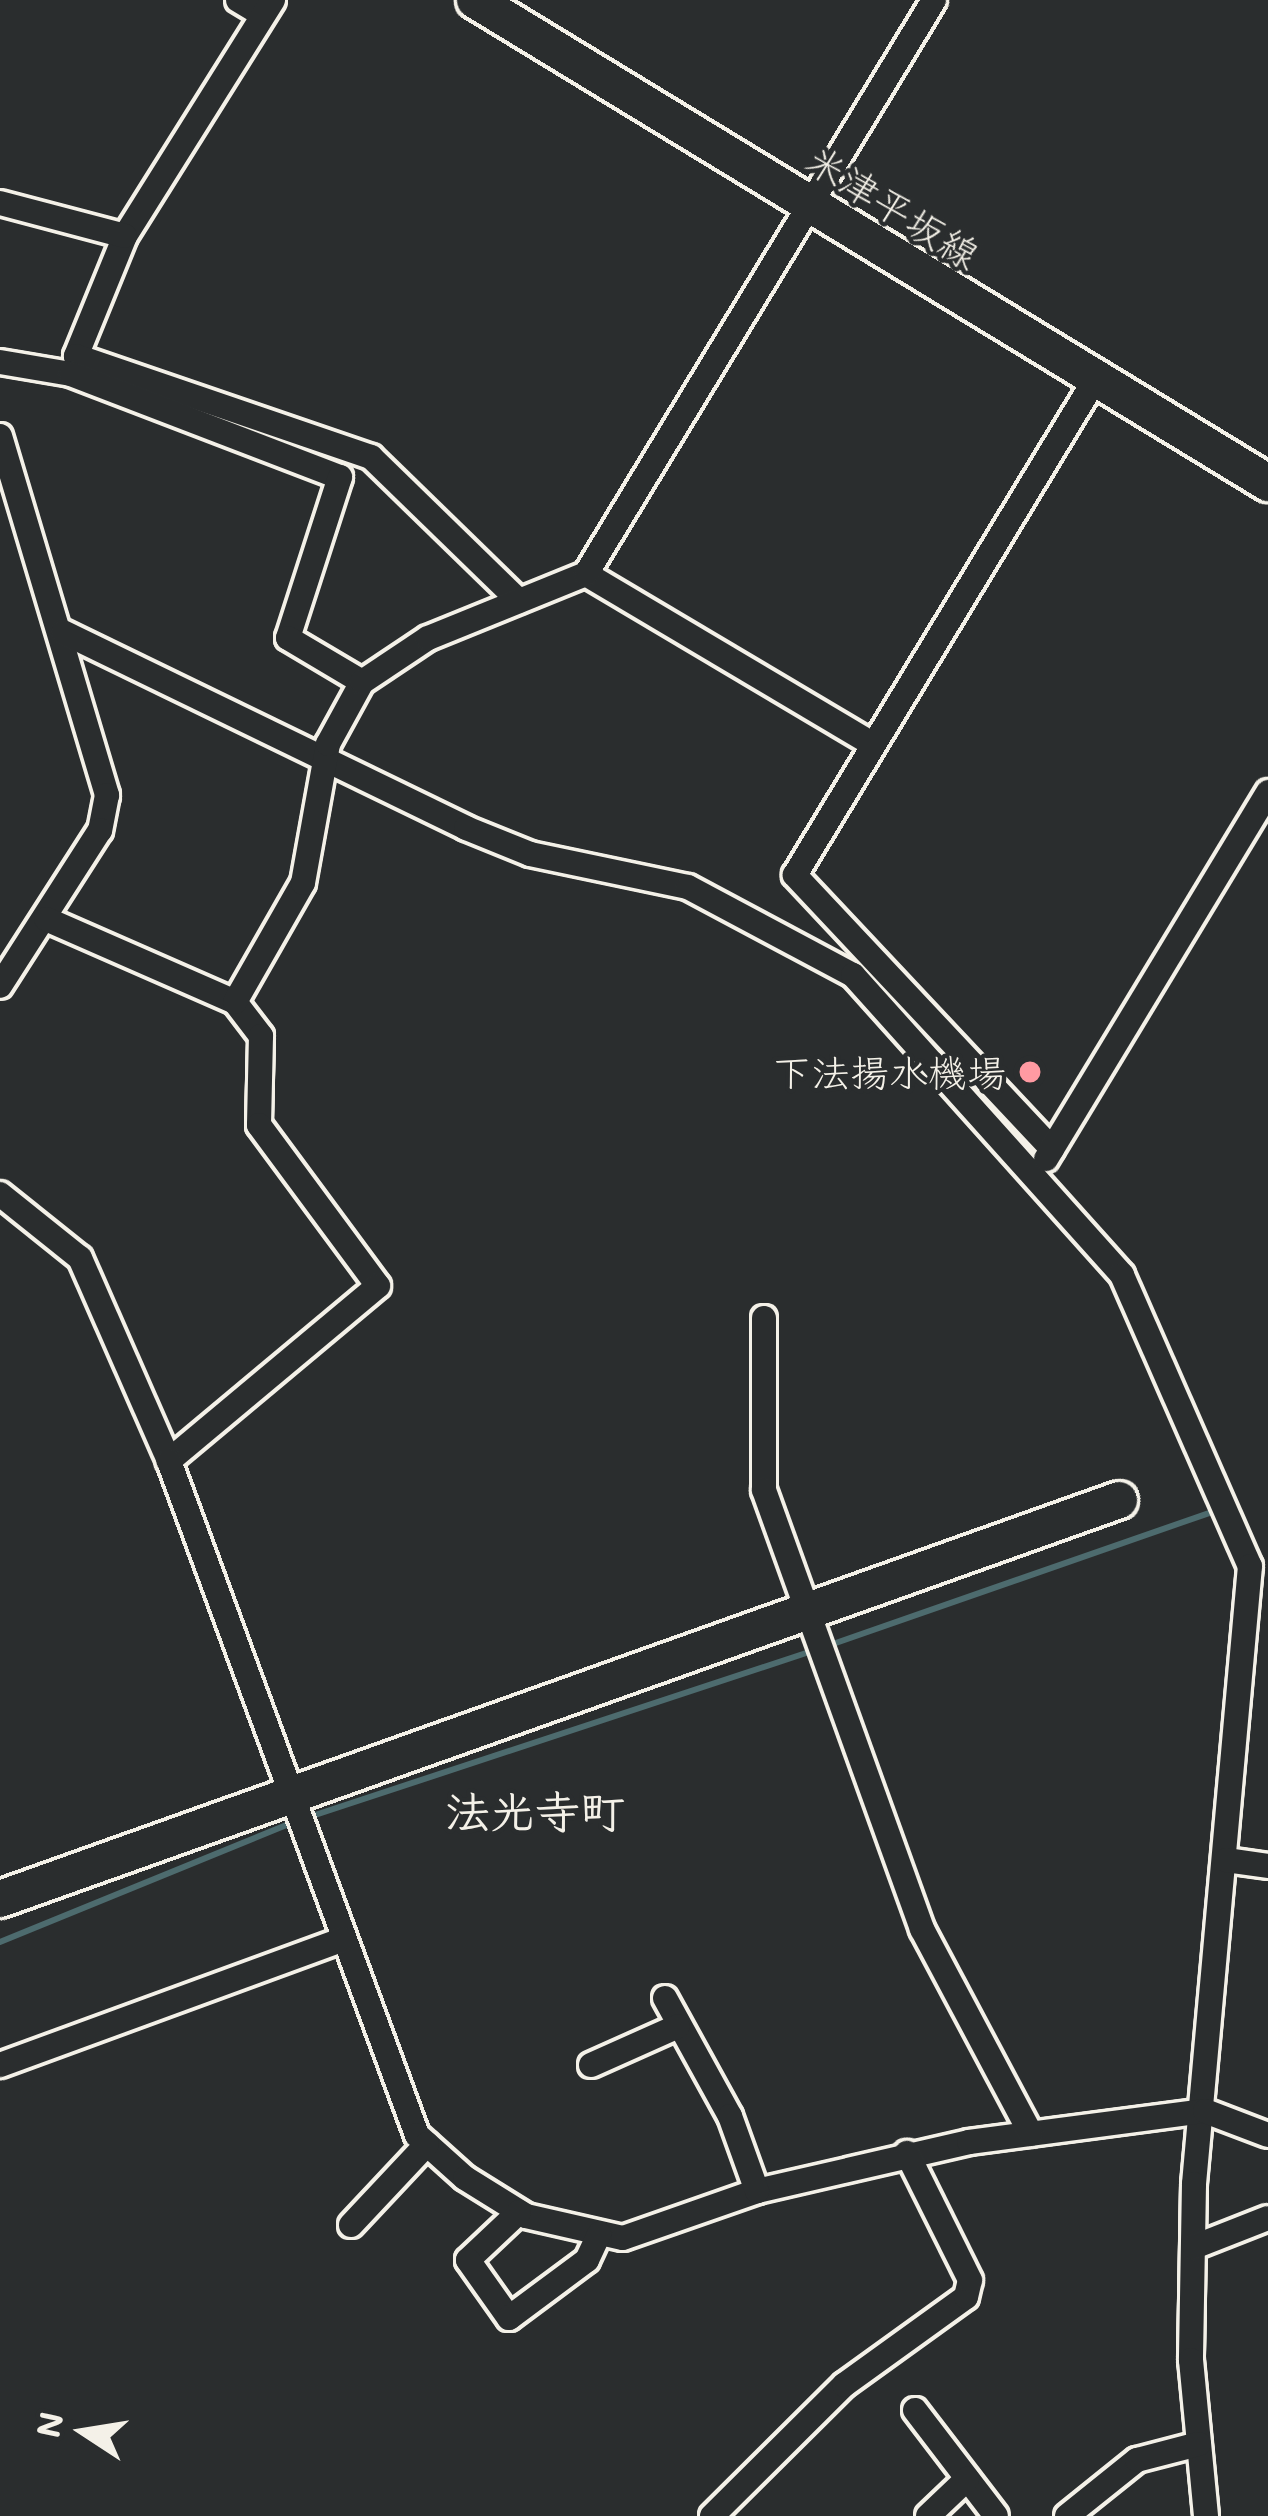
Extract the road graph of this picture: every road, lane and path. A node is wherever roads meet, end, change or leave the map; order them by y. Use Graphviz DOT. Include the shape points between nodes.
graph roads {
  1 [pos="238,0"];
  2 [pos="475,0"];
  3 [pos="934,0"];
  4 [pos="268,8"];
  5 [pos="524,12"];
  6 [pos="0,202"];
  7 [pos="806,203"];
  8 [pos="125,236"];
  9 [pos="0,362"];
  10 [pos="1096,378"];
  11 [pos="0,436"];
  12 [pos="1268,483"];
  13 [pos="586,574"];
  14 [pos="519,602"];
  15 [pos="63,632"];
  16 [pos="362,682"];
  17 [pos="872,743"];
  18 [pos="328,758"];
  19 [pos="1268,792"];
  20 [pos="46,920"];
  21 [pos="0,986"];
  22 [pos="235,1002"];
  23 [pos="1052,1149"];
  24 [pos="1035,1177"];
  25 [pos="0,1194"];
  26 [pos="764,1318"];
  27 [pos="169,1461"];
  28 [pos="1119,1500"];
  29 [pos="809,1611"];
  30 [pos="291,1790"];
  31 [pos="1226,1860"];
  32 [pos="1268,1866"];
  33 [pos="0,1899"];
  34 [pos="344,1939"];
  35 [pos="665,1998"];
  36 [pos="678,2026"];
  37 [pos="0,2065"];
  38 [pos="591,2065"];
  39 [pos="1205,2111"];
  40 [pos="1031,2134"];
  41 [pos="1268,2134"];
  42 [pos="427,2144"];
  43 [pos="908,2153"];
  44 [pos="757,2191"];
  45 [pos="519,2212"];
  46 [pos="1268,2218"];
  47 [pos="351,2225"];
  48 [pos="599,2234"];
  49 [pos="1194,2247"];
  50 [pos="915,2410"];
  51 [pos="1198,2444"];
  52 [pos="967,2479"];
  53 [pos="712,2516"];
  54 [pos="928,2516"];
  55 [pos="996,2516"];
  56 [pos="1066,2516"];
  57 [pos="1206,2516"];
  1 -- 4 [label="street"];
  2 -- 5 [label="street, 米津平坂線"];
  3 -- 7 [label="street"];
  4 -- 8 [label="street"];
  5 -- 7 [label="street, 米津平坂線"];
  6 -- 8 [label="street"];
  7 -- 10 [label="street, 米津平坂線"];
  7 -- 13 [label="street"];
  8 -- 14 [label="street" via="76,356 371,457"];
  9 -- 16 [label="street" via="70,374 340,477 288,638"];
  10 -- 12 [label="street, 米津平坂線"];
  10 -- 17 [label="street"];
  11 -- 15 [label="street"];
  13 -- 14 [label="street"];
  13 -- 17 [label="street"];
  14 -- 16 [label="street" via="428,638"];
  15 -- 18 [label="street"];
  15 -- 20 [label="street" via="107,795 100,830"];
  16 -- 18 [label="street"];
  17 -- 23 [label="street" via="795,875"];
  18 -- 22 [label="street" via="303,883"];
  18 -- 24 [label="street" via="530,854 688,886 853,975"];
  19 -- 23 [label="street"];
  20 -- 21 [label="street"];
  20 -- 22 [label="street"];
  22 -- 27 [label="street" via="261,1036 259,1125 378,1286"];
  23 -- 24 [label="street"];
  24 -- 31 [label="street" via="1132,1292 1245,1550"];
  25 -- 27 [label="street" via="80,1258"];
  26 -- 29 [label="street" via="764,1490"];
  27 -- 30 [label="street"];
  28 -- 29 [label="street"];
  29 -- 30 [label="street"];
  29 -- 40 [label="street" via="922,1929"];
  30 -- 33 [label="street"];
  30 -- 34 [label="street"];
  31 -- 32 [label="street"];
  31 -- 39 [label="street"];
  34 -- 37 [label="street"];
  34 -- 42 [label="street"];
  35 -- 36 [label="street"];
  36 -- 38 [label="street"];
  36 -- 44 [label="street" via="730,2116"];
  39 -- 40 [label="street"];
  39 -- 41 [label="street"];
  39 -- 49 [label="street"];
  40 -- 43 [label="street"];
  42 -- 45 [label="street"];
  42 -- 47 [label="street"];
  43 -- 44 [label="street"];
  43 -- 53 [label="street" via="970,2280 966,2297 844,2385"];
  44 -- 48 [label="street" via="623,2238"];
  45 -- 48 [label="street"];
  45 -- 48 [label="street" via="468,2260 509,2318 587,2260"];
  46 -- 49 [label="street"];
  49 -- 51 [label="street"];
  50 -- 52 [label="street"];
  51 -- 56 [label="street" via="1137,2461"];
  51 -- 57 [label="street"];
  52 -- 54 [label="street"];
  52 -- 55 [label="street"];
}
